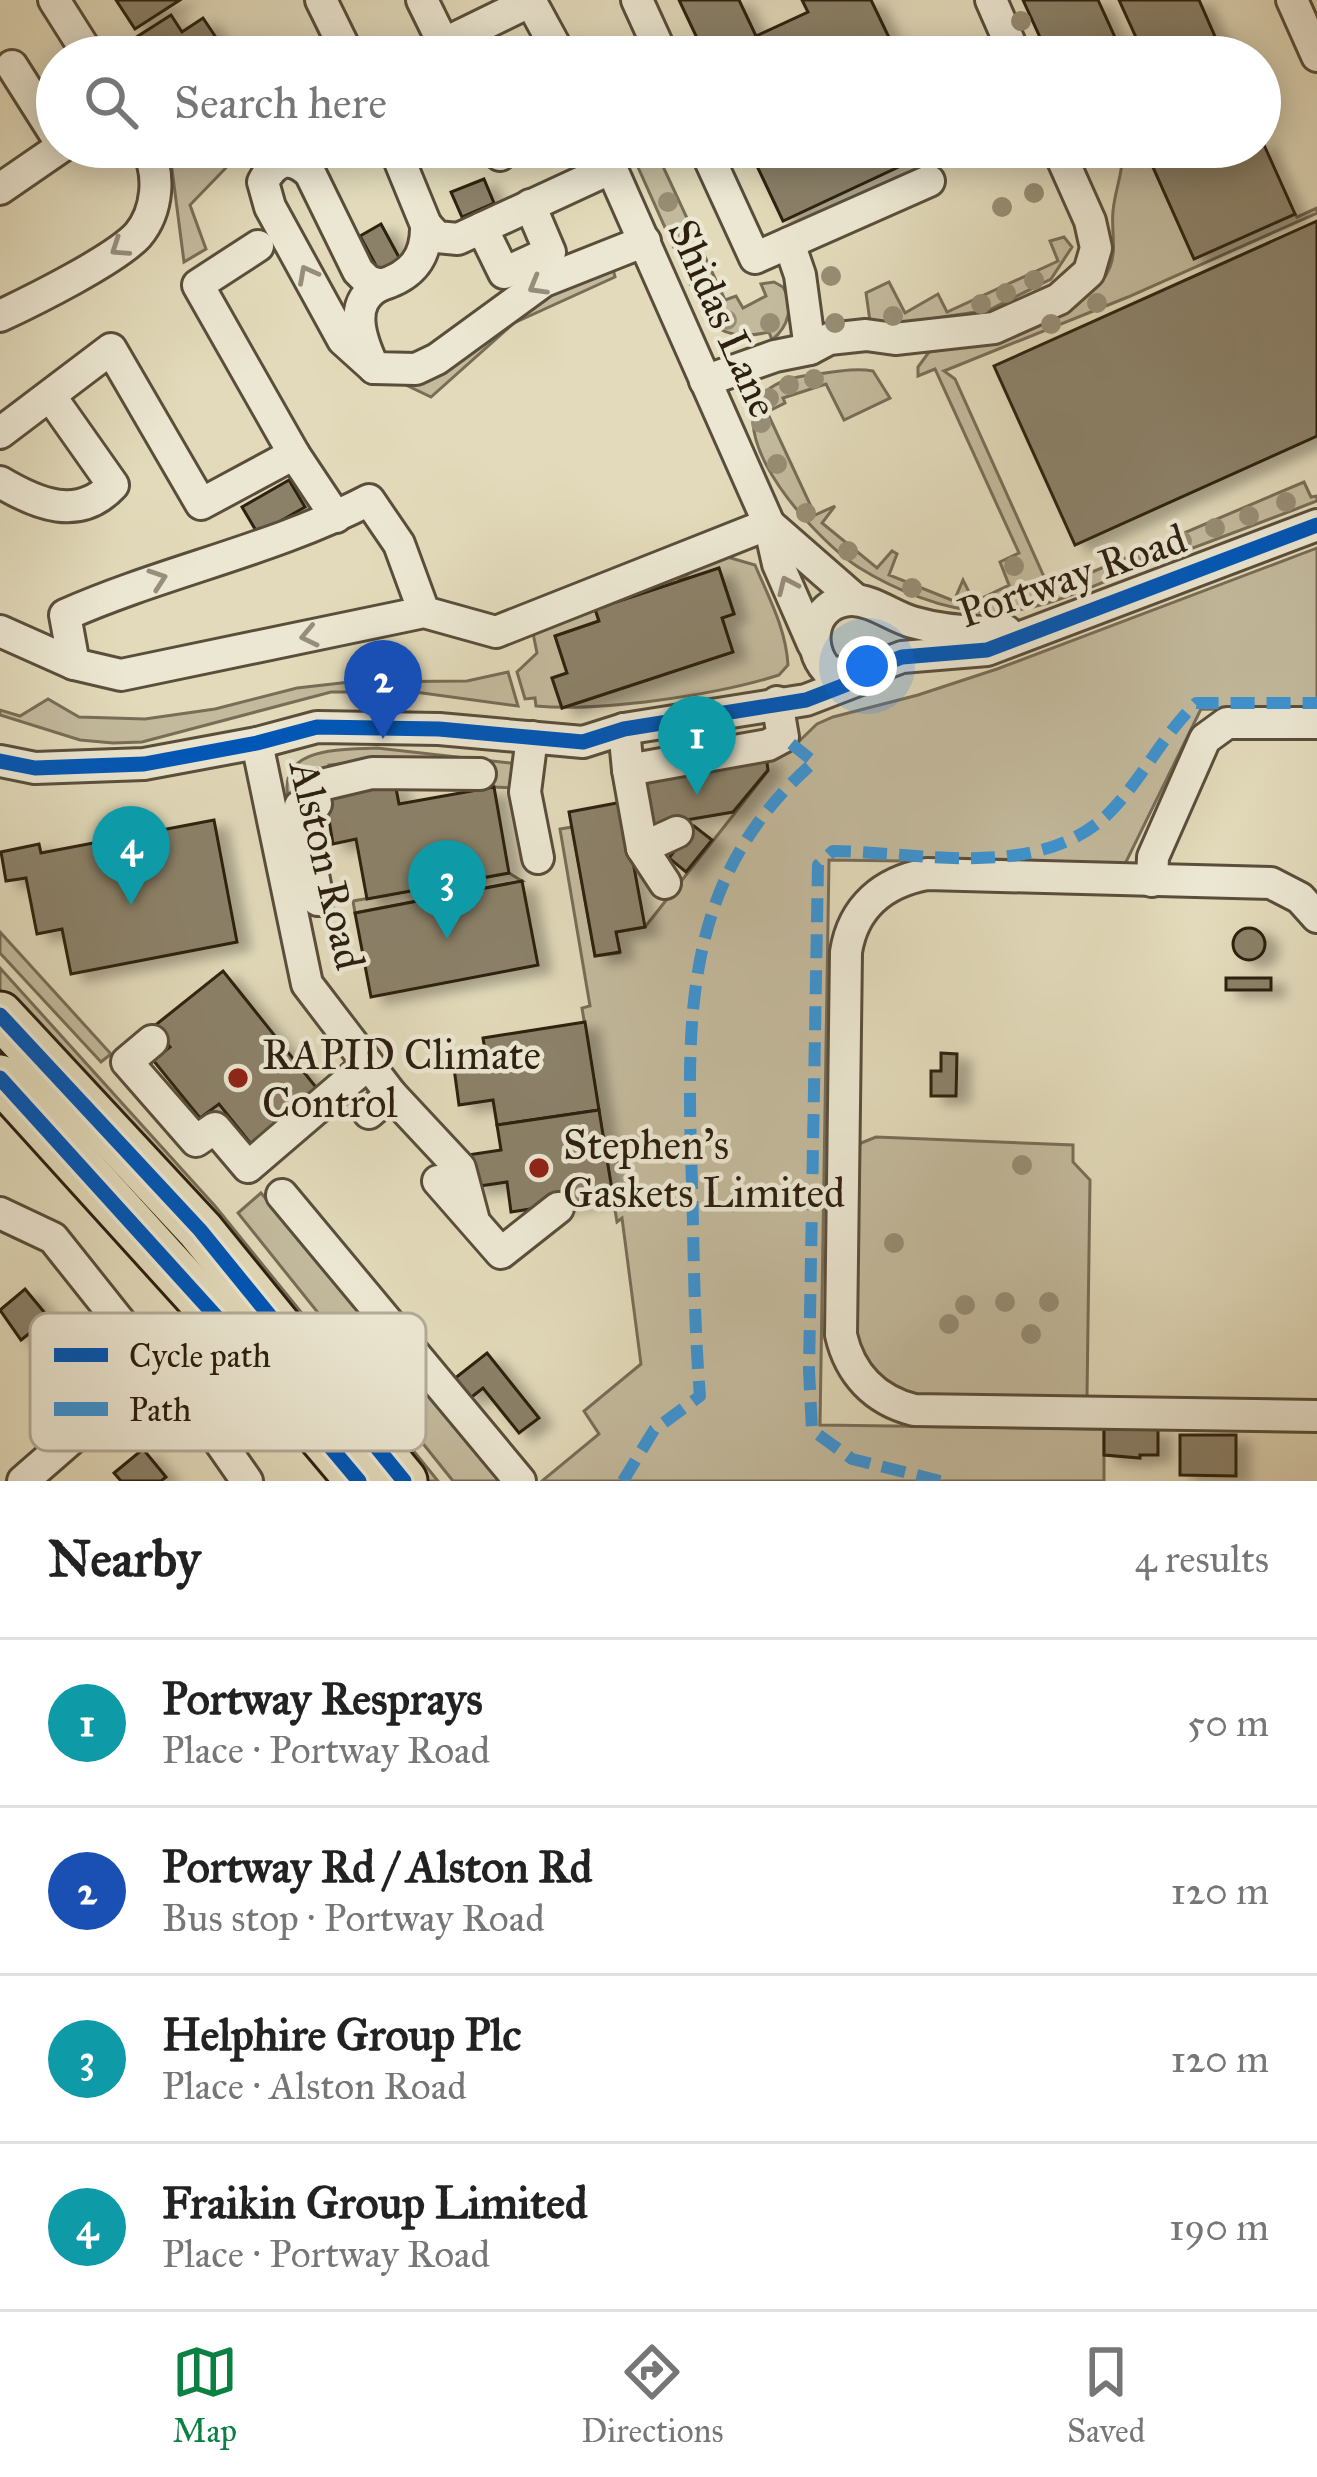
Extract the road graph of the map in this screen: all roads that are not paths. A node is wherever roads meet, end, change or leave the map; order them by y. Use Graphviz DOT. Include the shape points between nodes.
graph roads {
  1 [pos="54,0"];
  2 [pos="321,0"];
  3 [pos="422,0"];
  4 [pos="637,0"];
  5 [pos="991,0"];
  6 [pos="1292,0"];
  7 [pos="531,1"];
  8 [pos="77,36"];
  9 [pos="339,36"];
  10 [pos="439,36"];
  11 [pos="470,36"];
  12 [pos="550,36"];
  13 [pos="653,36"];
  14 [pos="1007,36"];
  15 [pos="1317,54"];
  16 [pos="4,63"];
  17 [pos="36,107"];
  18 [pos="36,165"];
  19 [pos="153,168"];
  20 [pos="270,168"];
  21 [pos="305,168"];
  22 [pos="403,168"];
  23 [pos="591,168"];
  24 [pos="612,168"];
  25 [pos="714,168"];
  26 [pos="1066,168"];
  27 [pos="928,181"];
  28 [pos="0,189"];
  29 [pos="530,205"];
  30 [pos="426,225"];
  31 [pos="482,228"];
  32 [pos="645,241"];
  33 [pos="789,243"];
  34 [pos="258,246"];
  35 [pos="381,285"];
  36 [pos="0,316"];
  37 [pos="810,349"];
  38 [pos="374,368"];
  39 [pos="705,381"];
  40 [pos="51,397"];
  41 [pos="0,433"];
  42 [pos="294,454"];
  43 [pos="0,482"];
  44 [pos="201,504"];
  45 [pos="336,517"];
  46 [pos="769,524"];
  47 [pos="1317,525"];
  48 [pos="219,558"];
  49 [pos="868,605"];
  50 [pos="424,612"];
  51 [pos="65,615"];
  52 [pos="5,628"];
  53 [pos="1042,628"];
  54 [pos="814,649"];
  55 [pos="886,663"];
  56 [pos="74,664"];
  57 [pos="857,680"];
  58 [pos="777,702"];
  59 [pos="1317,723"];
  60 [pos="624,729"];
  61 [pos="532,737"];
  62 [pos="257,743"];
  63 [pos="0,745"];
  64 [pos="0,760"];
  65 [pos="72,769"];
  66 [pos="628,770"];
  67 [pos="480,774"];
  68 [pos="677,832"];
  69 [pos="642,848"];
  70 [pos="295,852"];
  71 [pos="538,858"];
  72 [pos="1152,881"];
  73 [pos="665,883"];
  74 [pos="319,900"];
  75 [pos="1317,917"];
  76 [pos="0,1015"];
  77 [pos="152,1040"];
  78 [pos="367,1065"];
  79 [pos="0,1078"];
  80 [pos="438,1181"];
  81 [pos="282,1195"];
  82 [pos="558,1208"];
  83 [pos="0,1213"];
  84 [pos="474,1223"];
  85 [pos="112,1313"];
  86 [pos="213,1313"];
  87 [pos="267,1313"];
  88 [pos="380,1313"];
  89 [pos="426,1368"];
  90 [pos="1317,1416"];
  91 [pos="57,1451"];
  92 [pos="227,1451"];
  93 [pos="333,1451"];
  94 [pos="380,1451"];
  95 [pos="23,1481"];
  96 [pos="248,1481"];
  97 [pos="358,1481"];
  98 [pos="404,1481"];
  99 [pos="520,1481"];
  1 -- 8 [label="street"];
  2 -- 9 [label="street"];
  3 -- 10 [label="street"];
  4 -- 13 [label="street"];
  5 -- 14 [label="street"];
  6 -- 15 [label="street"];
  7 -- 11 [label="street"];
  7 -- 12 [label="street"];
  16 -- 17 [label="street"];
  18 -- 28 [label="street"];
  19 -- 36 [label="street, one-way" via="153,206 137,235"];
  38 -- 20 [label="street, one-way" via="343,340 270,207 263,182"];
  21 -- 35 [label="street, one-way" via="358,271"];
  22 -- 30 [label="street"];
  23 -- 29 [label="street"];
  24 -- 32 [label="street, Shidas Lane"];
  25 -- 33 [label="street" via="755,258"];
  26 -- 37 [label="street" via="1096,248 1089,272 1059,299 994,328 895,339 868,352"];
  27 -- 33 [label="street"];
  29 -- 31 [label="street"];
  29 -- 31 [label="street" via="550,251 519,266 504,273"];
  30 -- 31 [label="street" via="437,237 458,239"];
  30 -- 35 [label="street" via="423,254 409,272"];
  32 -- 38 [label="street, one-way" via="544,281 416,369"];
  32 -- 39 [label="street, Shidas Lane"];
  33 -- 37 [label="street"];
  34 -- 42 [label="street" via="198,285"];
  35 -- 38 [label="street" via="368,292 358,319"];
  37 -- 39 [label="street"];
  39 -- 46 [label="street, Shidas Lane"];
  40 -- 41 [label="street"];
  40 -- 43 [label="street" via="113,485 72,508 41,504"];
  40 -- 44 [label="street" via="111,349"];
  42 -- 44 [label="street"];
  42 -- 45 [label="street"];
  44 -- 48 [label="street"];
  45 -- 48 [label="street"];
  45 -- 50 [label="street" via="369,500 399,544"];
  46 -- 49 [label="street, Shidas Lane"];
  46 -- 50 [label="street" via="496,632"];
  54 -- 46 [label="street, Shidas Lane, one-way"];
  47 -- 53 [label="street, Portway Road"];
  51 -- 48 [label="street, one-way"];
  49 -- 53 [label="street, Portway Road" via="955,630"];
  49 -- 54 [label="street" via="842,601 823,613"];
  49 -- 55 [label="street" via="893,639"];
  50 -- 56 [label="street, one-way" via="122,675"];
  51 -- 52 [label="street"];
  51 -- 56 [label="street"];
  52 -- 56 [label="street"];
  53 -- 55 [label="street, Portway Road" via="987,650"];
  54 -- 57 [label="street" via="837,676"];
  54 -- 58 [label="street" via="807,671"];
  55 -- 57 [label="street, Portway Road"];
  57 -- 58 [label="street, Portway Road" via="818,697"];
  58 -- 60 [label="street, Portway Road"];
  58 -- 66 [label="street" via="783,737 768,745"];
  59 -- 72 [label="street" via="1215,728 1153,857"];
  60 -- 61 [label="street, Portway Road" via="583,742"];
  60 -- 66 [label="street"];
  61 -- 62 [label="street, Portway Road" via="316,727"];
  61 -- 71 [label="street" via="525,792"];
  62 -- 65 [label="street, Portway Road"];
  62 -- 70 [label="street, Alston Road"];
  63 -- 65 [label="street, Portway Road"];
  64 -- 65 [label="street, Portway Road"];
  66 -- 69 [label="street"];
  67 -- 70 [label="street" via="371,773 313,787 316,804 300,806"];
  68 -- 69 [label="street"];
  69 -- 73 [label="street"];
  70 -- 74 [label="street"];
  70 -- 78 [label="street, Alston Road" via="307,984"];
  72 -- 75 [label="street" via="1271,884"];
  72 -- 90 [label="street" via="927,874 885,887 860,913 846,952 845,1353 873,1391 914,1410"];
  76 -- 87 [label="highway"];
  77 -- 78 [label="street" via="127,1063 196,1141 215,1127 248,1167"];
  78 -- 84 [label="street, Alston Road" via="380,1104 460,1168"];
  79 -- 86 [label="highway"];
  80 -- 84 [label="street"];
  81 -- 88 [label="street"];
  82 -- 84 [label="street" via="501,1253"];
  83 -- 85 [label="street" via="52,1238"];
  89 -- 99 [label="street"];
  91 -- 95 [label="street"];
  92 -- 96 [label="street"];
  93 -- 97 [label="highway"];
  94 -- 98 [label="highway"];
}
